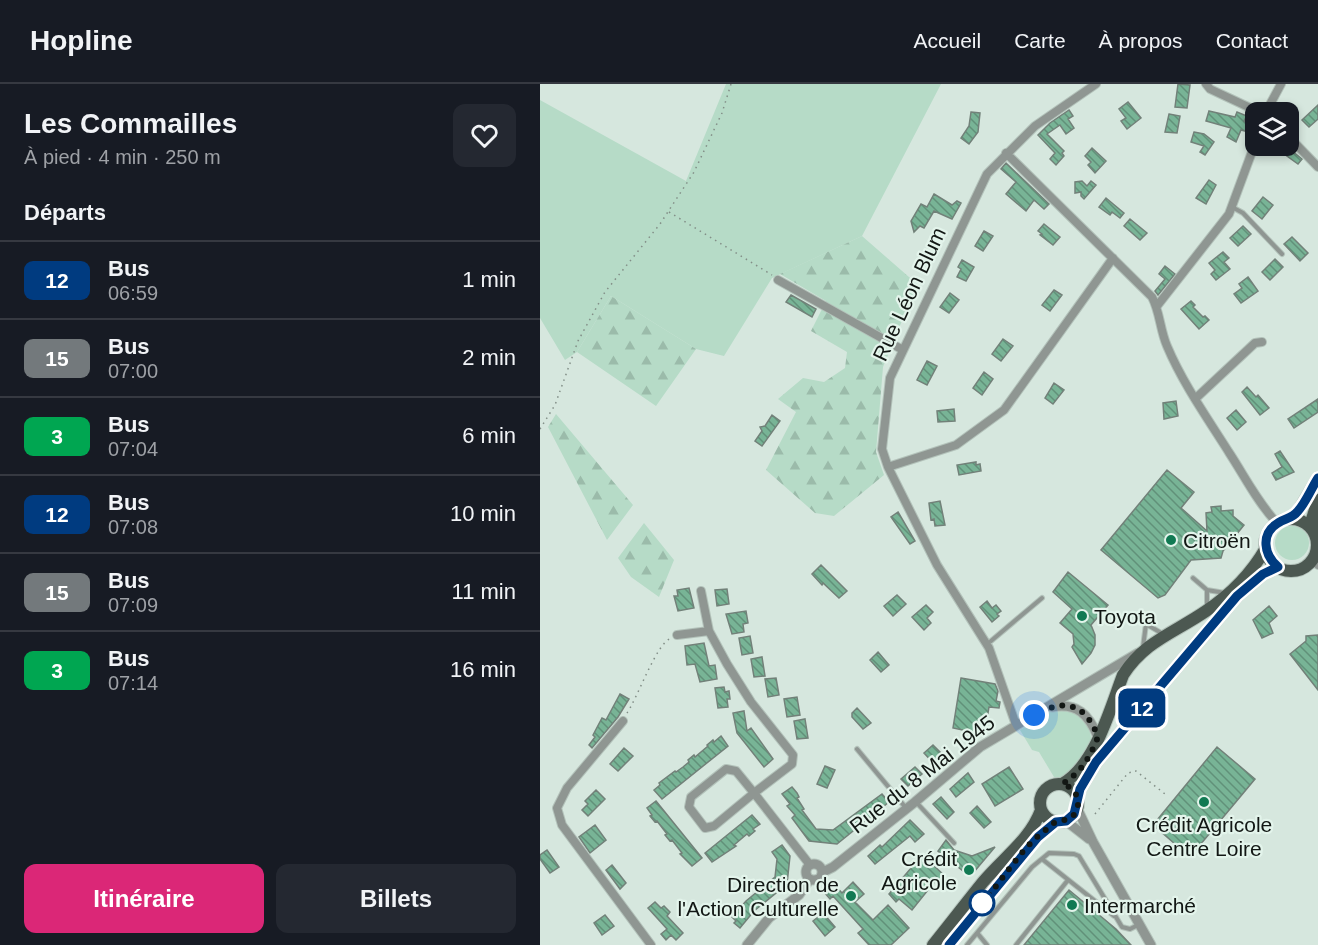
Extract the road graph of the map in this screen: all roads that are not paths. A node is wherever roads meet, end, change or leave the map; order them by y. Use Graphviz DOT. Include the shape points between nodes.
graph roads {
  1 [pos="1096,84"];
  2 [pos="1206,84"];
  3 [pos="1281,84"];
  4 [pos="1271,102"];
  5 [pos="1245,105"];
  6 [pos="1299,147"];
  7 [pos="1006,153"];
  8 [pos="1250,156"];
  9 [pos="1318,167"];
  10 [pos="1232,206"];
  11 [pos="1282,254"];
  12 [pos="1113,258"];
  13 [pos="778,280"];
  14 [pos="1157,306"];
  15 [pos="1262,342"];
  16 [pos="903,350"];
  17 [pos="1195,399"];
  18 [pos="888,468"];
  19 [pos="1318,478"];
  20 [pos="1318,500"];
  21 [pos="1291,519"];
  22 [pos="1277,523"];
  23 [pos="1312,530"];
  24 [pos="1266,548"];
  25 [pos="1315,563"];
  26 [pos="1278,567"];
  27 [pos="1193,578"];
  28 [pos="1208,590"];
  29 [pos="701,591"];
  30 [pos="1229,593"];
  31 [pos="1042,598"];
  32 [pos="1206,611"];
  33 [pos="709,631"];
  34 [pos="677,635"];
  35 [pos="1167,635"];
  36 [pos="991,641"];
  37 [pos="1142,650"];
  38 [pos="1047,708"];
  39 [pos="623,721"];
  40 [pos="1016,725"];
  41 [pos="1098,737"];
  42 [pos="857,750"];
  43 [pos="1062,784"];
  44 [pos="754,793"];
  45 [pos="915,802"];
  46 [pos="1077,803"];
  47 [pos="907,808"];
  48 [pos="1041,810"];
  49 [pos="1061,821"];
  50 [pos="1093,842"];
  51 [pos="954,843"];
  52 [pos="1042,859"];
  53 [pos="810,865"];
  54 [pos="823,872"];
  55 [pos="810,879"];
  56 [pos="1068,880"];
  57 [pos="1117,919"];
  58 [pos="1139,924"];
  59 [pos="978,934"];
  60 [pos="651,945"];
  61 [pos="747,945"];
  62 [pos="933,945"];
  63 [pos="948,945"];
  64 [pos="967,945"];
  65 [pos="987,945"];
  66 [pos="1016,945"];
  67 [pos="1151,945"];
  1 -- 7 [label="street, Rue Léon Blum" via="1035,126"];
  2 -- 5 [label="street"];
  3 -- 4 [label="street"];
  6 -- 9 [label="street"];
  7 -- 12 [label="street"];
  7 -- 16 [label="street, Rue Léon Blum" via="987,174 974,198"];
  8 -- 10 [label="street"];
  10 -- 11 [label="lane"];
  10 -- 14 [label="street"];
  12 -- 14 [label="street"];
  12 -- 18 [label="street" via="1004,410 956,445"];
  13 -- 16 [label="street"];
  14 -- 17 [label="street" via="1161,331"];
  15 -- 17 [label="street" via="1255,343"];
  16 -- 18 [label="street, Rue Léon Blum" via="890,378 882,449"];
  17 -- 22 [label="street"];
  18 -- 40 [label="street, Rue Léon Blum" via="937,565 989,648"];
  19 -- 21 [label="main road"];
  20 -- 23 [label="main road"];
  21 -- 22 [label="main road"];
  21 -- 23 [label="main road"];
  22 -- 24 [label="main road" via="1268,534"];
  23 -- 25 [label="main road" via="1317,545"];
  24 -- 26 [label="main road"];
  24 -- 30 [label="main road" via="1252,570"];
  25 -- 26 [label="main road" via="1301,570"];
  26 -- 46 [label="main road" via="1237,596 1096,762 1080,789"];
  27 -- 28 [label="lane"];
  28 -- 30 [label="lane"];
  28 -- 32 [label="lane"];
  29 -- 33 [label="street"];
  30 -- 32 [label="main road"];
  31 -- 36 [label="lane"];
  32 -- 35 [label="main road"];
  33 -- 34 [label="street"];
  33 -- 44 [label="street" via="751,702 793,755 792,764"];
  35 -- 37 [label="main road"];
  35 -- 37 [label="lane" via="1146,624"];
  37 -- 38 [label="street, Rue du 8 Mai 1945"];
  37 -- 41 [label="main road" via="1123,675"];
  38 -- 40 [label="street, Rue du 8 Mai 1945"];
  38 -- 41 [label="street" via="1073,706 1091,720"];
  39 -- 60 [label="street" via="567,788 557,808 562,825"];
  40 -- 45 [label="street, Rue du 8 Mai 1945" via="980,747"];
  41 -- 43 [label="main road" via="1080,770"];
  42 -- 47 [label="lane"];
  43 -- 46 [label="main road" via="1072,789"];
  43 -- 48 [label="main road" via="1054,784 1043,792"];
  44 -- 44 [label="street" via="736,771 726,769 691,797 689,807 705,828 714,826"];
  44 -- 53 [label="street"];
  45 -- 47 [label="street, Rue du 8 Mai 1945"];
  45 -- 51 [label="lane"];
  46 -- 49 [label="main road" via="1070,818"];
  46 -- 50 [label="street"];
  47 -- 54 [label="street, Rue du 8 Mai 1945"];
  48 -- 49 [label="main road" via="1047,818"];
  48 -- 62 [label="main road" via="1022,842 984,881"];
  49 -- 50 [label="street"];
  49 -- 63 [label="main road" via="1033,842"];
  50 -- 58 [label="street"];
  52 -- 56 [label="lane"];
  52 -- 57 [label="lane" via="1049,853 1079,856"];
  52 -- 59 [label="lane"];
  53 -- 54 [label="street" via="818,864"];
  53 -- 55 [label="street" via="806,873"];
  54 -- 55 [label="street" via="818,880"];
  55 -- 61 [label="street"];
  56 -- 57 [label="lane"];
  56 -- 66 [label="lane"];
  57 -- 58 [label="lane" via="1126,929"];
  58 -- 67 [label="street"];
  59 -- 64 [label="lane"];
  59 -- 65 [label="lane"];
}
